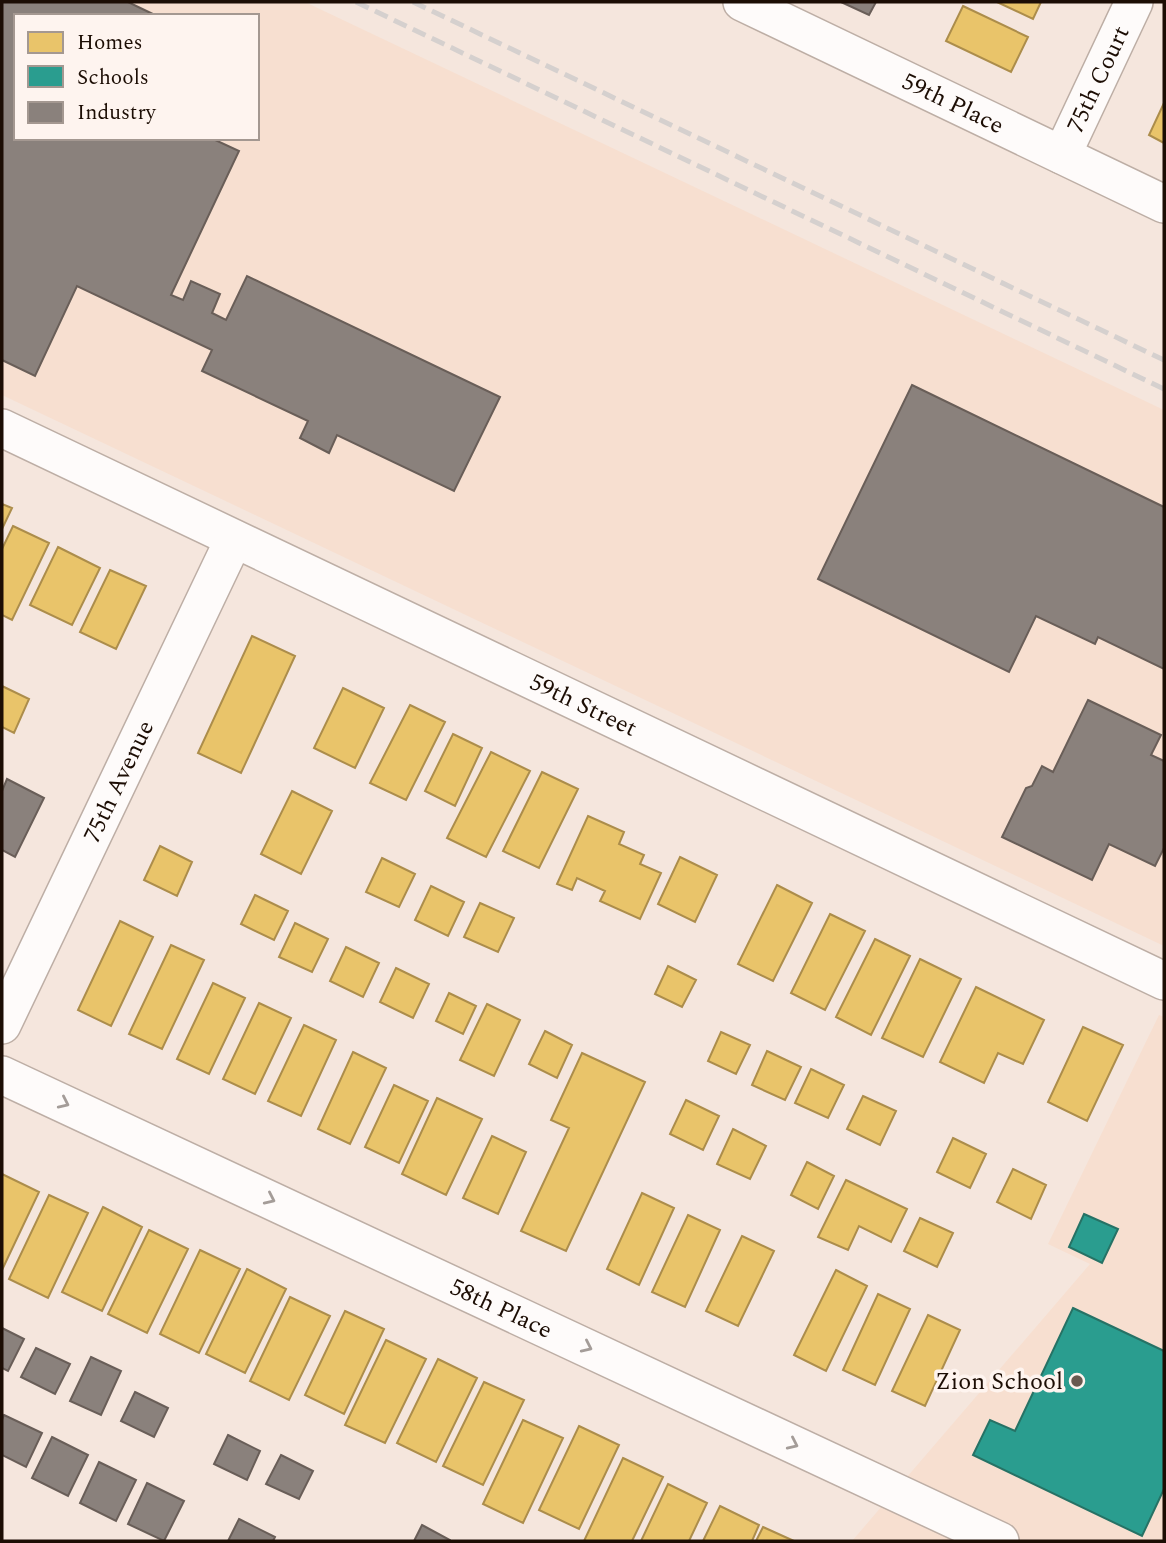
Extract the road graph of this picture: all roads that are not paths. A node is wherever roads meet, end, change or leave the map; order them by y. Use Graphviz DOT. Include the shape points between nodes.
graph roads {
  1 [pos="742,2"];
  2 [pos="1134,2"];
  3 [pos="1062,155"];
  4 [pos="1164,204"];
  5 [pos="2,428"];
  6 [pos="234,539"];
  7 [pos="1164,981"];
  8 [pos="2,1024"];
  9 [pos="2,1074"];
  10 [pos="1000,1541"];
  1 -- 3 [label="street, 59th Place"];
  2 -- 3 [label="street, 75th Court"];
  3 -- 4 [label="street, 59th Place"];
  5 -- 6 [label="street, 59th Street"];
  6 -- 7 [label="street, 59th Street"];
  6 -- 8 [label="street, 75th Avenue"];
  9 -- 10 [label="street, 58th Place, one-way"];
}
